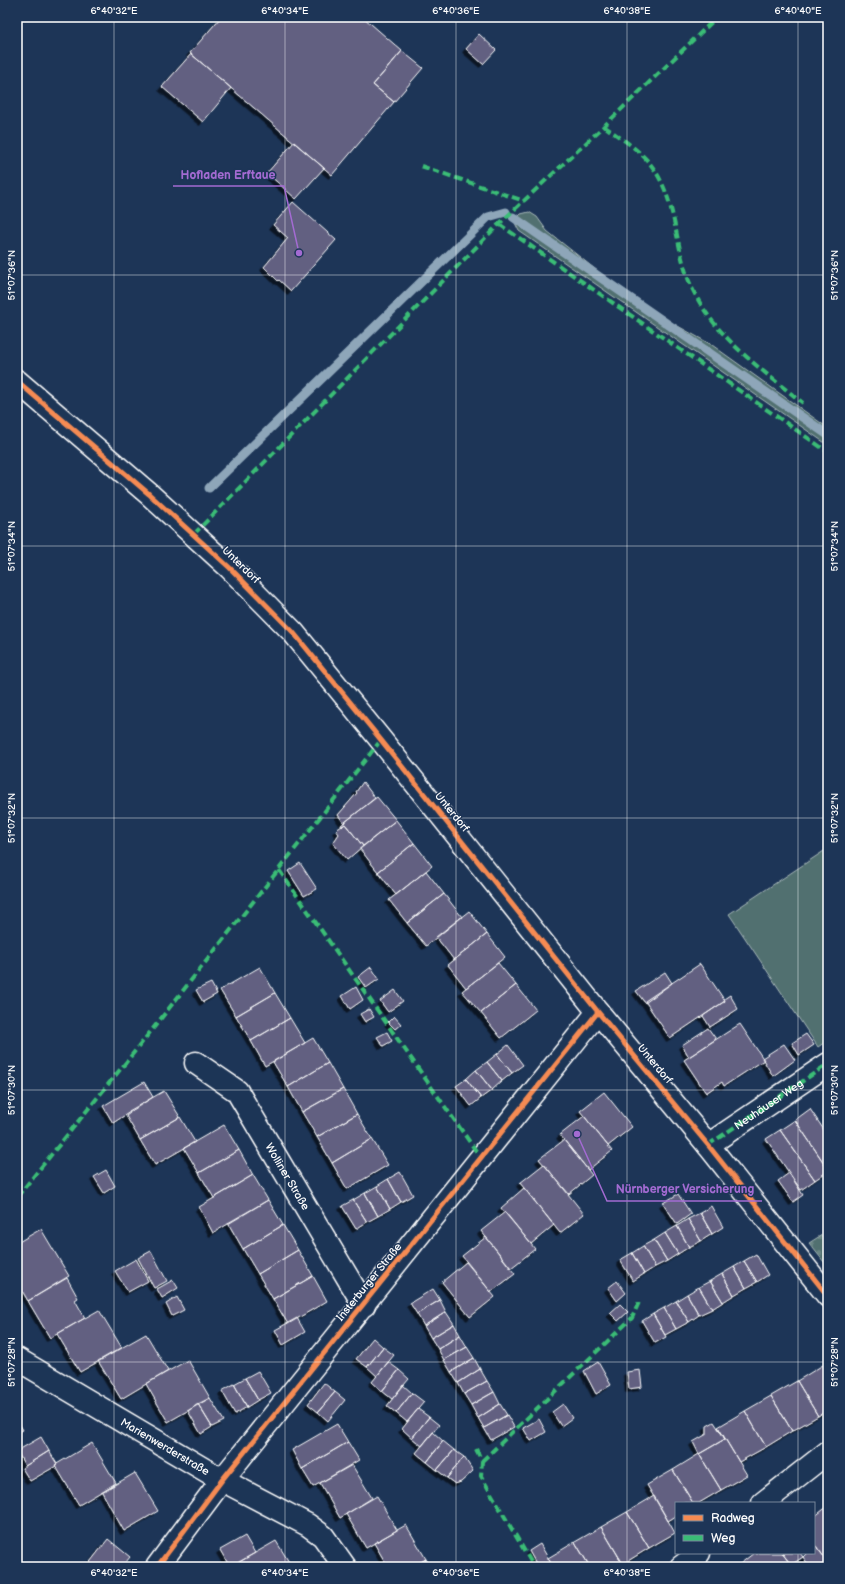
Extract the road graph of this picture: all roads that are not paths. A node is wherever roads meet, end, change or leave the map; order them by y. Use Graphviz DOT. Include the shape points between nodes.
graph roads {
  1 [pos="17,381"];
  2 [pos="598,1012"];
  3 [pos="196,1063"];
  4 [pos="828,1064"];
  5 [pos="708,1145"];
  6 [pos="828,1296"];
  7 [pos="364,1305"];
  8 [pos="17,1358"];
  9 [pos="828,1452"];
  10 [pos="222,1480"];
  11 [pos="764,1502"];
  12 [pos="698,1554"];
  13 [pos="157,1567"];
  14 [pos="345,1567"];
  15 [pos="682,1567"];
  1 -- 2 [label="street, Unterdorf" via="199,539 293,632"];
  2 -- 5 [label="street, Unterdorf"];
  2 -- 7 [label="street, Insterburger Straße"];
  3 -- 7 [label="street, Wolliner Straße" via="237,1091"];
  4 -- 5 [label="street, Neuhäuser Weg"];
  5 -- 6 [label="street, Unterdorf"];
  7 -- 10 [label="street, Insterburger Straße"];
  8 -- 10 [label="street, Marienwerderstraße"];
  9 -- 11 [label="street"];
  10 -- 13 [label="street, Insterburger Straße"];
  10 -- 14 [label="street, Marienwerderstraße" via="308,1525 323,1536"];
  12 -- 15 [label="street"];
}
